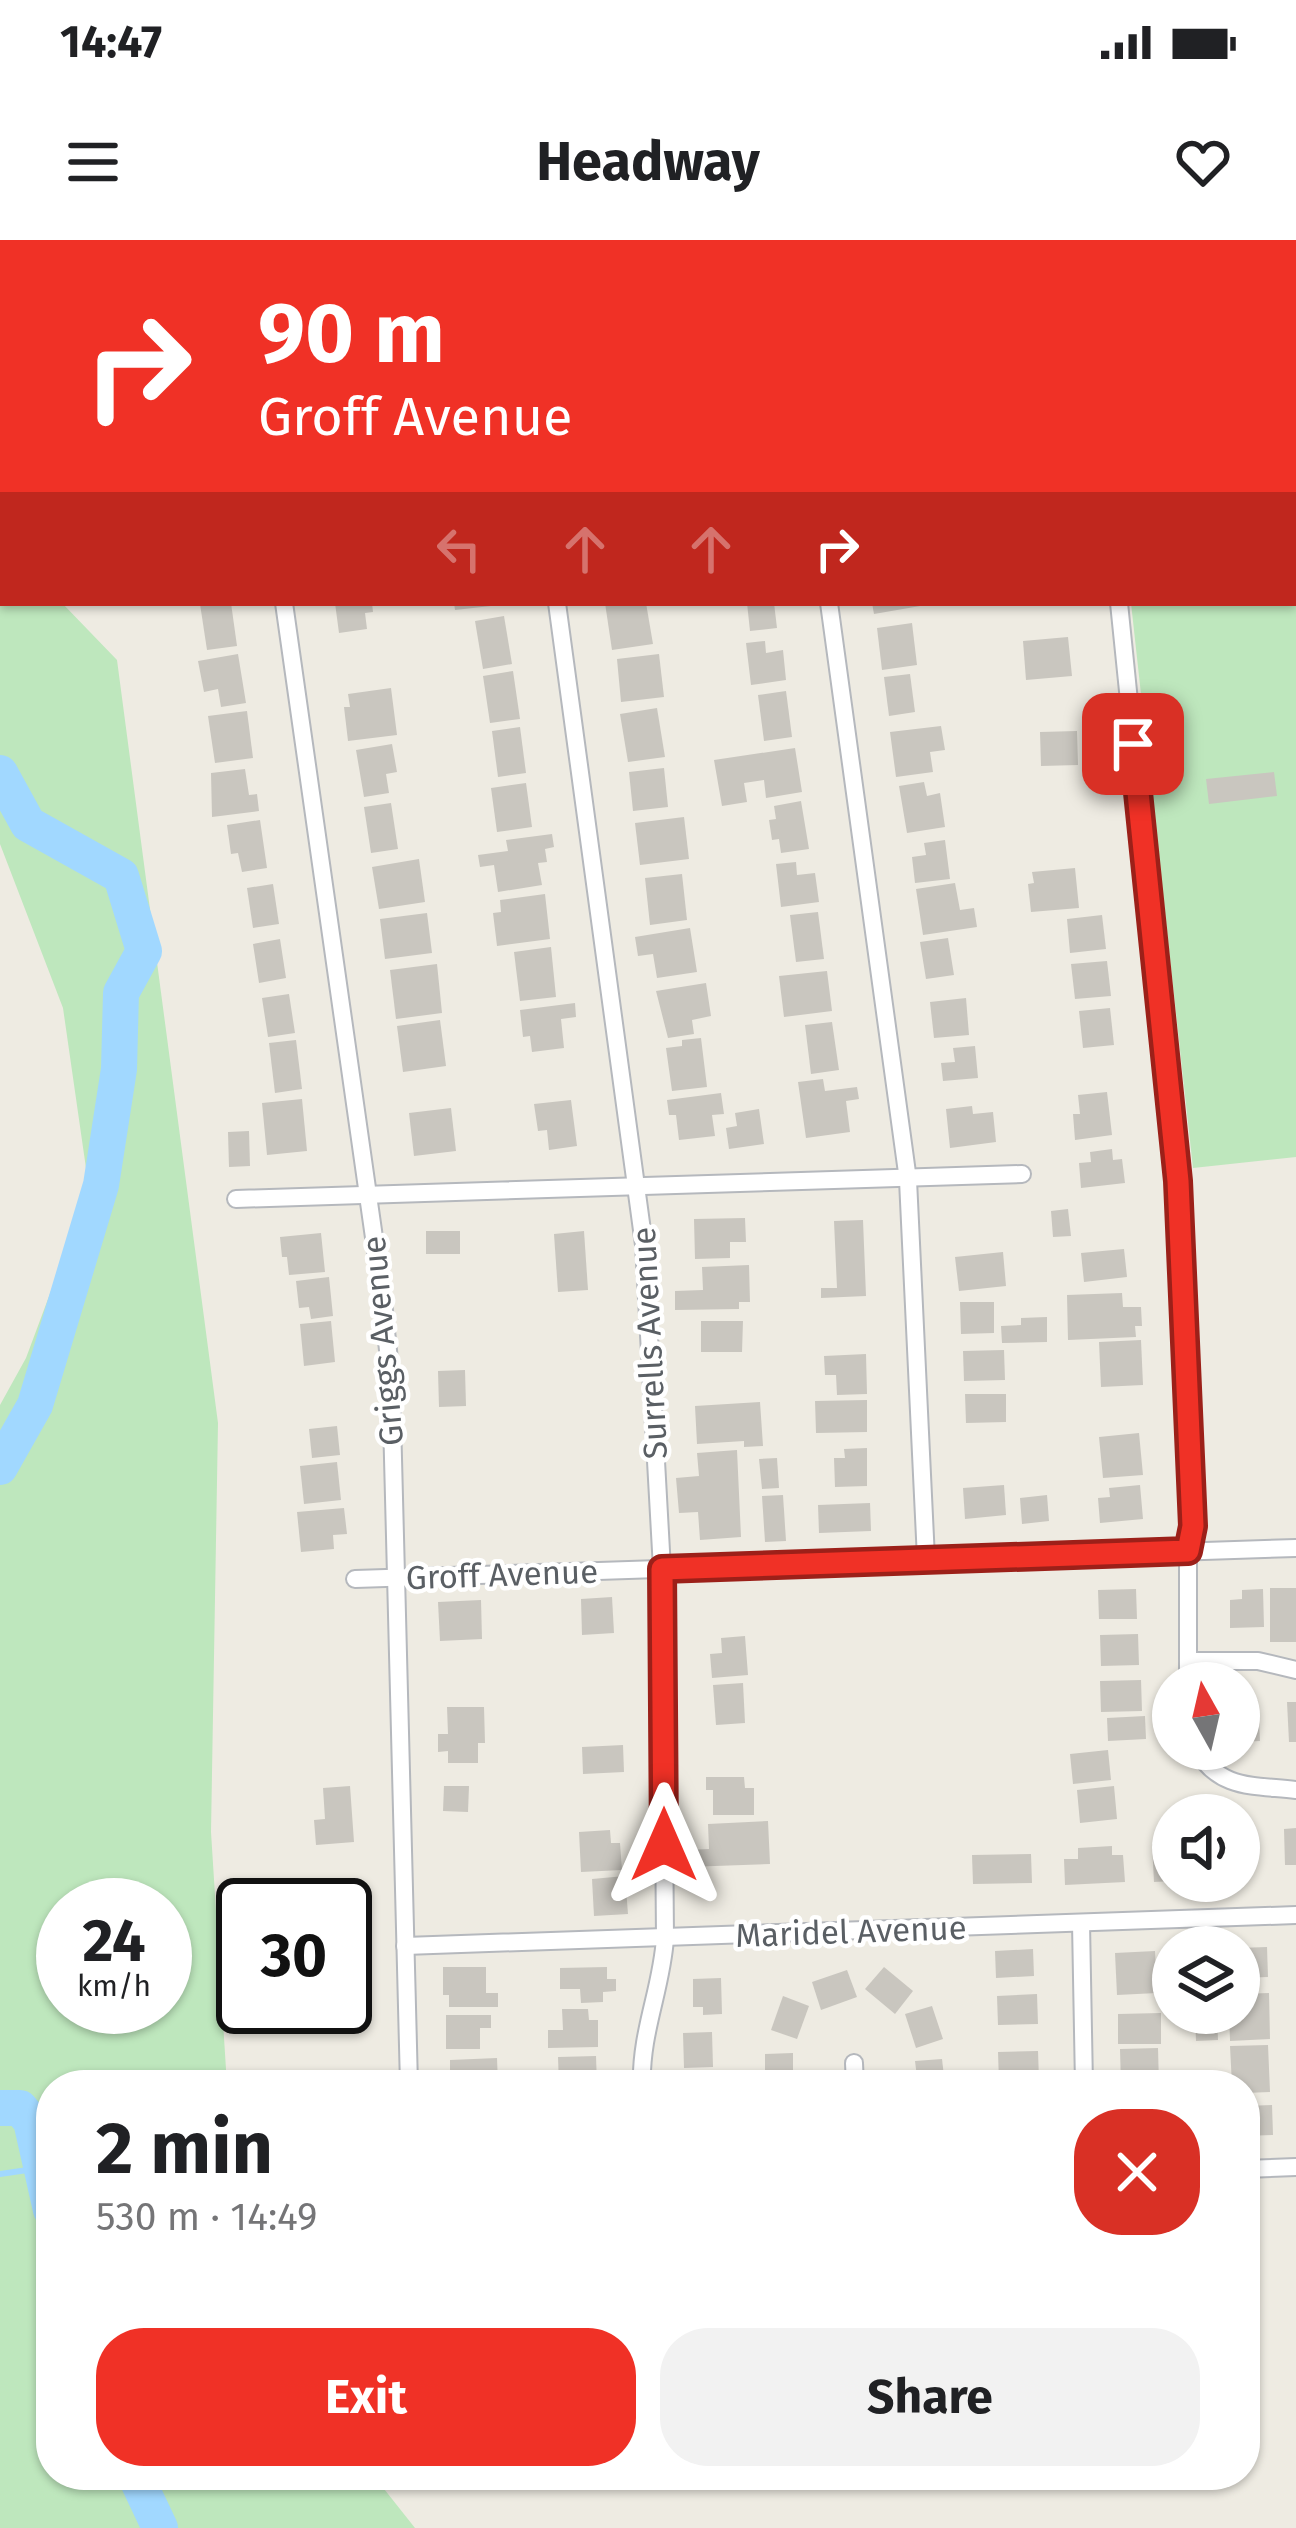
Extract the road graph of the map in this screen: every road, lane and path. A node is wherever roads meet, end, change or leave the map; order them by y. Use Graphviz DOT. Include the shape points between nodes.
graph roads {
  1 [pos="284,606"];
  2 [pos="556,606"];
  3 [pos="829,606"];
  4 [pos="1119,606"];
  5 [pos="1022,1174"];
  6 [pos="908,1180"];
  7 [pos="637,1188"];
  8 [pos="367,1196"];
  9 [pos="236,1199"];
  10 [pos="1296,1548"];
  11 [pos="1188,1551"];
  12 [pos="926,1559"];
  13 [pos="662,1569"];
  14 [pos="395,1577"];
  15 [pos="355,1579"];
  16 [pos="1188,1661"];
  17 [pos="1296,1670"];
  18 [pos="1208,1770"];
  19 [pos="1296,1790"];
  20 [pos="1296,1915"];
  21 [pos="1082,1923"];
  22 [pos="665,1938"];
  23 [pos="405,1946"];
  24 [pos="854,2062"];
  25 [pos="409,2070"];
  26 [pos="641,2070"];
  27 [pos="854,2070"];
  28 [pos="1084,2070"];
  29 [pos="1296,2168"];
  30 [pos="1260,2169"];
  1 -- 8 [label="street, Griggs Avenue"];
  2 -- 7 [label="street, Surrells Avenue"];
  3 -- 6 [label="street"];
  4 -- 11 [label="street" via="1178,1181"];
  5 -- 6 [label="street"];
  6 -- 7 [label="street"];
  6 -- 12 [label="street"];
  7 -- 8 [label="street"];
  7 -- 13 [label="street, Surrells Avenue"];
  8 -- 9 [label="street"];
  8 -- 14 [label="street, Griggs Avenue" via="391,1380"];
  10 -- 11 [label="street, Groff Avenue"];
  11 -- 12 [label="street, Groff Avenue"];
  11 -- 16 [label="street"];
  12 -- 13 [label="street, Groff Avenue"];
  13 -- 14 [label="street, Groff Avenue"];
  13 -- 22 [label="street, Surrells Avenue"];
  14 -- 15 [label="street, Groff Avenue"];
  14 -- 23 [label="street, Griggs Avenue"];
  16 -- 17 [label="street"];
  18 -- 19 [label="street" via="1234,1783"];
  20 -- 21 [label="street, Maridel Avenue"];
  21 -- 22 [label="street, Maridel Avenue"];
  21 -- 28 [label="street"];
  22 -- 23 [label="street, Maridel Avenue"];
  22 -- 26 [label="street, Surrells Avenue"];
  23 -- 25 [label="street, Griggs Avenue"];
  24 -- 27 [label="street"];
  29 -- 30 [label="street"];
}
